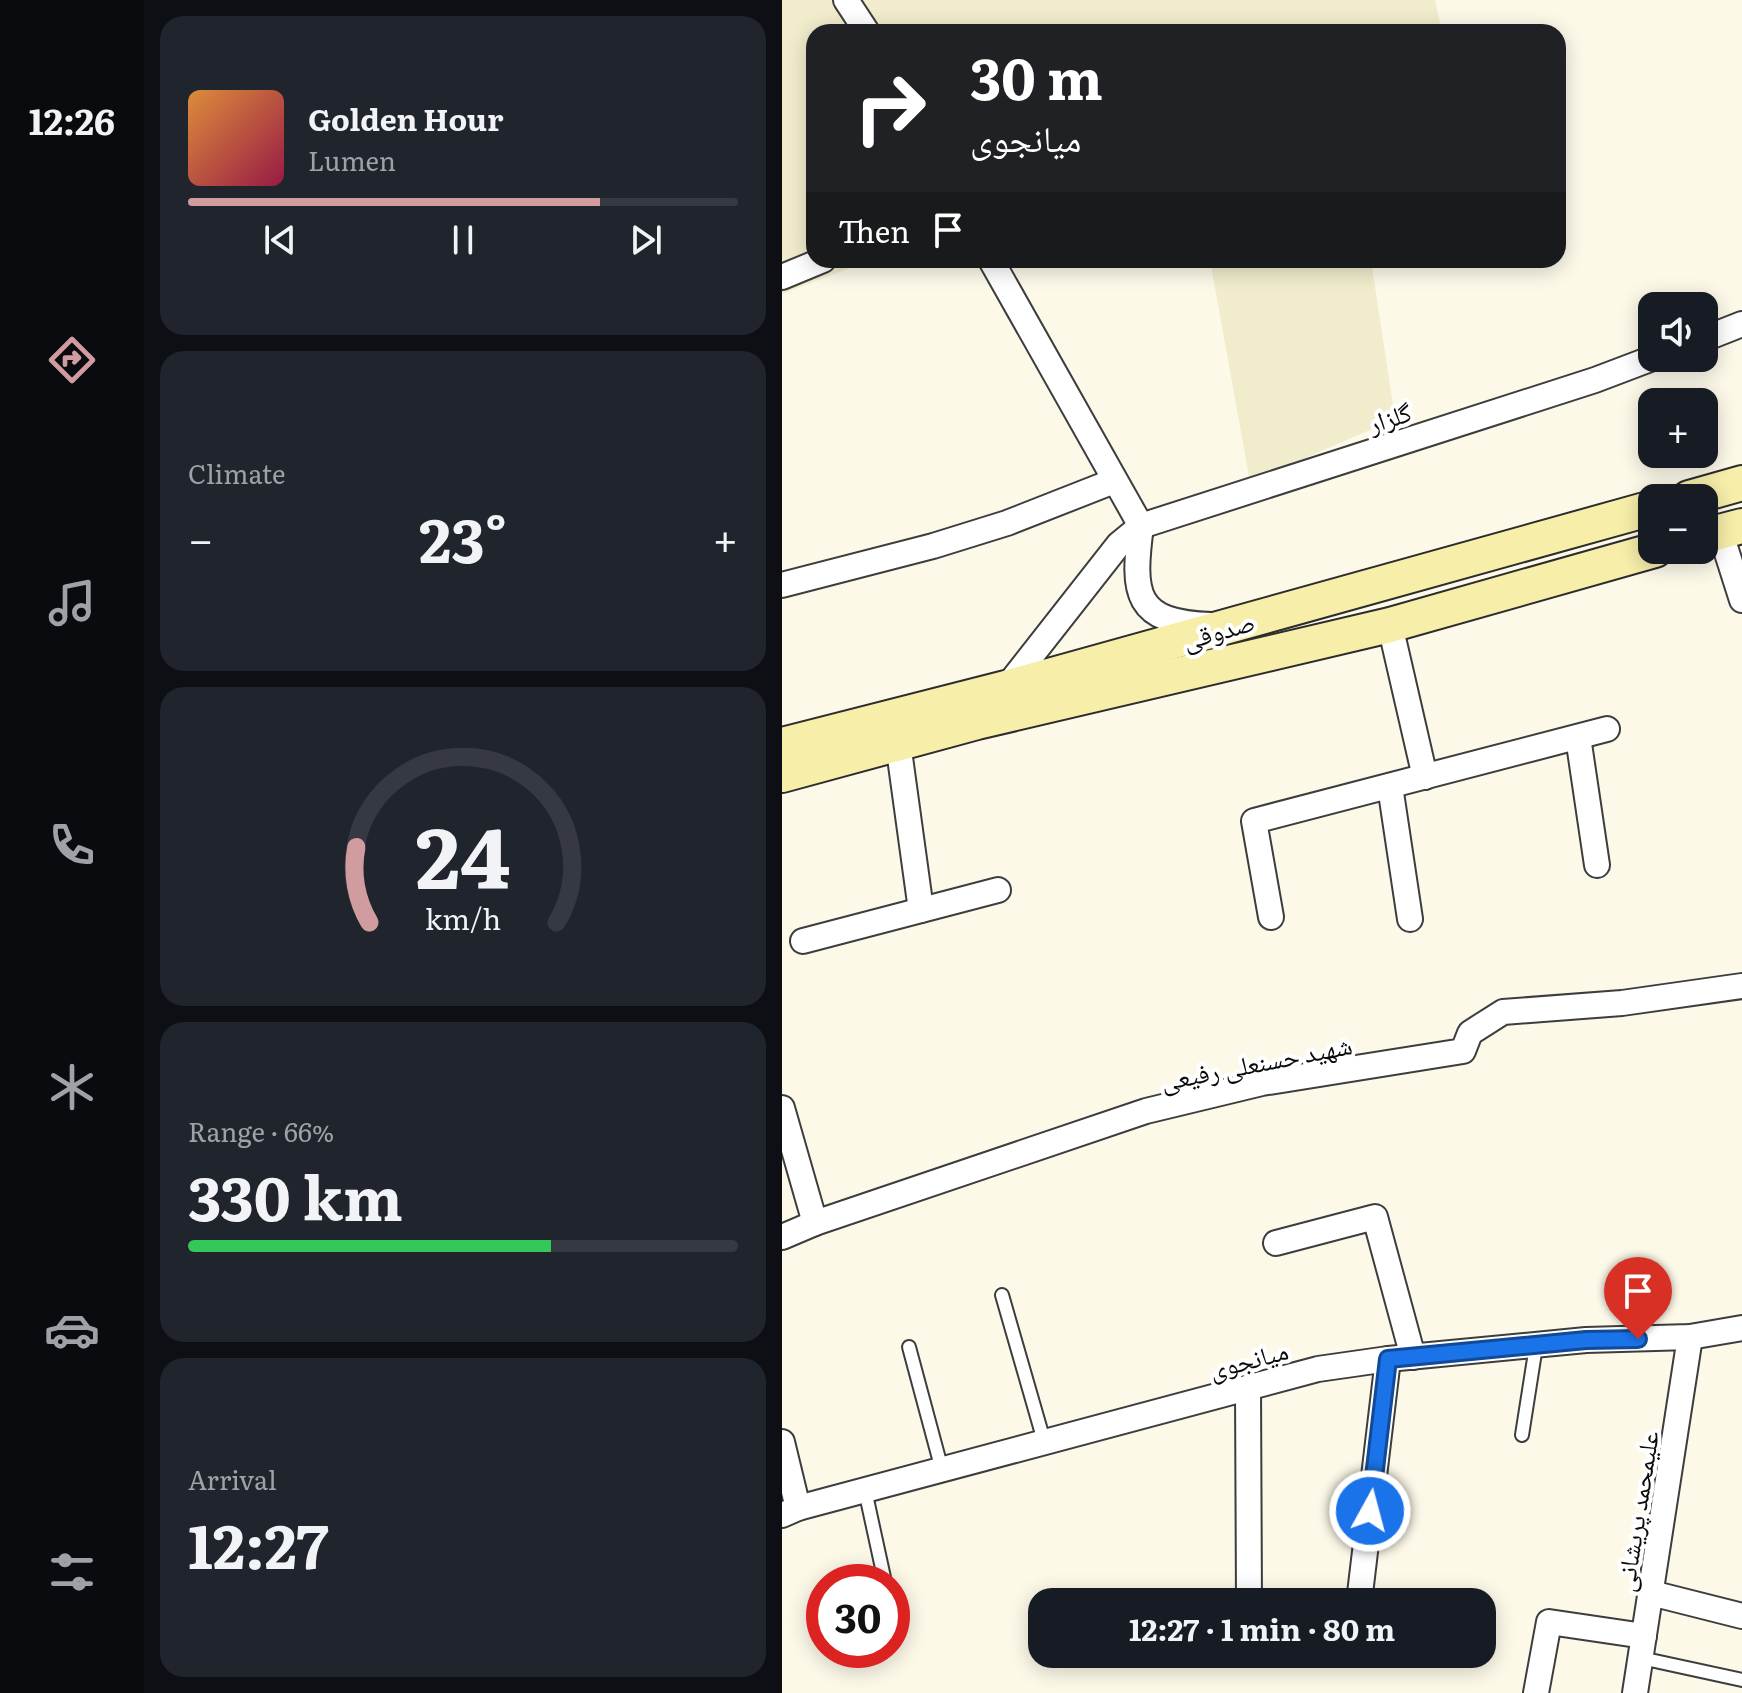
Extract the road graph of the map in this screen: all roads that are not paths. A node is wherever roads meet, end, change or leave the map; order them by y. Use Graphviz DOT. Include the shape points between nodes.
graph roads {
  1 [pos="846,0"];
  2 [pos="862,24"];
  3 [pos="806,267"];
  4 [pos="995,268"];
  5 [pos="782,277"];
  6 [pos="1742,324"];
  7 [pos="1718,333"];
  8 [pos="1638,364"];
  9 [pos="1114,481"];
  10 [pos="1742,483"];
  11 [pos="1718,490"];
  12 [pos="1638,512"];
  13 [pos="1141,526"];
  14 [pos="1722,531"];
  15 [pos="1638,555"];
  16 [pos="782,585"];
  17 [pos="1742,600"];
  18 [pos="1390,625"];
  19 [pos="1229,626"];
  20 [pos="1006,688"];
  21 [pos="1607,729"];
  22 [pos="1578,737"];
  23 [pos="898,743"];
  24 [pos="782,745"];
  25 [pos="782,775"];
  26 [pos="1425,777"];
  27 [pos="1390,786"];
  28 [pos="1597,865"];
  29 [pos="998,890"];
  30 [pos="921,910"];
  31 [pos="1271,917"];
  32 [pos="1410,919"];
  33 [pos="803,941"];
  34 [pos="1742,986"];
  35 [pos="783,1112"];
  36 [pos="815,1223"];
  37 [pos="782,1237"];
  38 [pos="1276,1243"];
  39 [pos="1002,1295"];
  40 [pos="1742,1328"];
  41 [pos="1690,1337"];
  42 [pos="1536,1346"];
  43 [pos="909,1347"];
  44 [pos="1413,1357"];
  45 [pos="1388,1359"];
  46 [pos="1248,1388"];
  47 [pos="1522,1435"];
  48 [pos="1044,1441"];
  49 [pos="782,1442"];
  50 [pos="942,1470"];
  51 [pos="865,1490"];
  52 [pos="790,1511"];
  53 [pos="881,1564"];
  54 [pos="1249,1588"];
  55 [pos="1361,1588"];
  56 [pos="1651,1593"];
  57 [pos="1742,1616"];
  58 [pos="1642,1647"];
  59 [pos="1742,1680"];
  60 [pos="1536,1693"];
  61 [pos="1635,1693"];
  1 -- 2 [label="street"];
  3 -- 5 [label="street"];
  4 -- 9 [label="street"];
  6 -- 7 [label="street"];
  8 -- 13 [label="street, گلزار"];
  9 -- 13 [label="street"];
  9 -- 16 [label="street" via="963,537"];
  10 -- 11 [label="main road"];
  12 -- 19 [label="main road, صدوقی"];
  13 -- 19 [label="street" via="1138,592 1151,611 1181,623"];
  13 -- 20 [label="street" via="1119,544"];
  14 -- 17 [label="street"];
  15 -- 18 [label="main road, صدوقی"];
  18 -- 23 [label="main road, صدوقی"];
  18 -- 26 [label="street"];
  19 -- 20 [label="main road, صدوقی"];
  20 -- 24 [label="main road, صدوقی"];
  21 -- 22 [label="street"];
  22 -- 26 [label="street"];
  22 -- 28 [label="street"];
  23 -- 25 [label="main road, صدوقی"];
  23 -- 30 [label="street"];
  26 -- 27 [label="street"];
  27 -- 31 [label="street" via="1254,821"];
  27 -- 32 [label="street"];
  29 -- 30 [label="street"];
  30 -- 33 [label="street"];
  34 -- 36 [label="street, شهید حسنعلی رفیعی" via="1503,1012 1470,1033 1463,1051 1262,1083 1146,1111"];
  35 -- 36 [label="street"];
  36 -- 37 [label="street, شهید حسنعلی رفیعی"];
  38 -- 44 [label="street" via="1375,1217"];
  39 -- 48 [label="lane"];
  40 -- 41 [label="street, میانجوی"];
  41 -- 42 [label="street, میانجوی"];
  41 -- 56 [label="street, علیمحمد پریشانی"];
  42 -- 44 [label="street, میانجوی"];
  42 -- 47 [label="lane"];
  43 -- 50 [label="lane"];
  44 -- 45 [label="street, میانجوی"];
  45 -- 46 [label="street, میانجوی" via="1318,1369"];
  45 -- 55 [label="street"];
  46 -- 48 [label="street, میانجوی"];
  46 -- 54 [label="street"];
  48 -- 50 [label="street, میانجوی"];
  49 -- 52 [label="street"];
  50 -- 51 [label="street, میانجوی"];
  51 -- 52 [label="street, میانجوی"];
  51 -- 53 [label="lane"];
  56 -- 57 [label="street"];
  56 -- 58 [label="street, علیمحمد پریشانی"];
  58 -- 59 [label="lane"];
  58 -- 60 [label="street" via="1549,1622"];
  58 -- 61 [label="street, علیمحمد پریشانی"];
}
